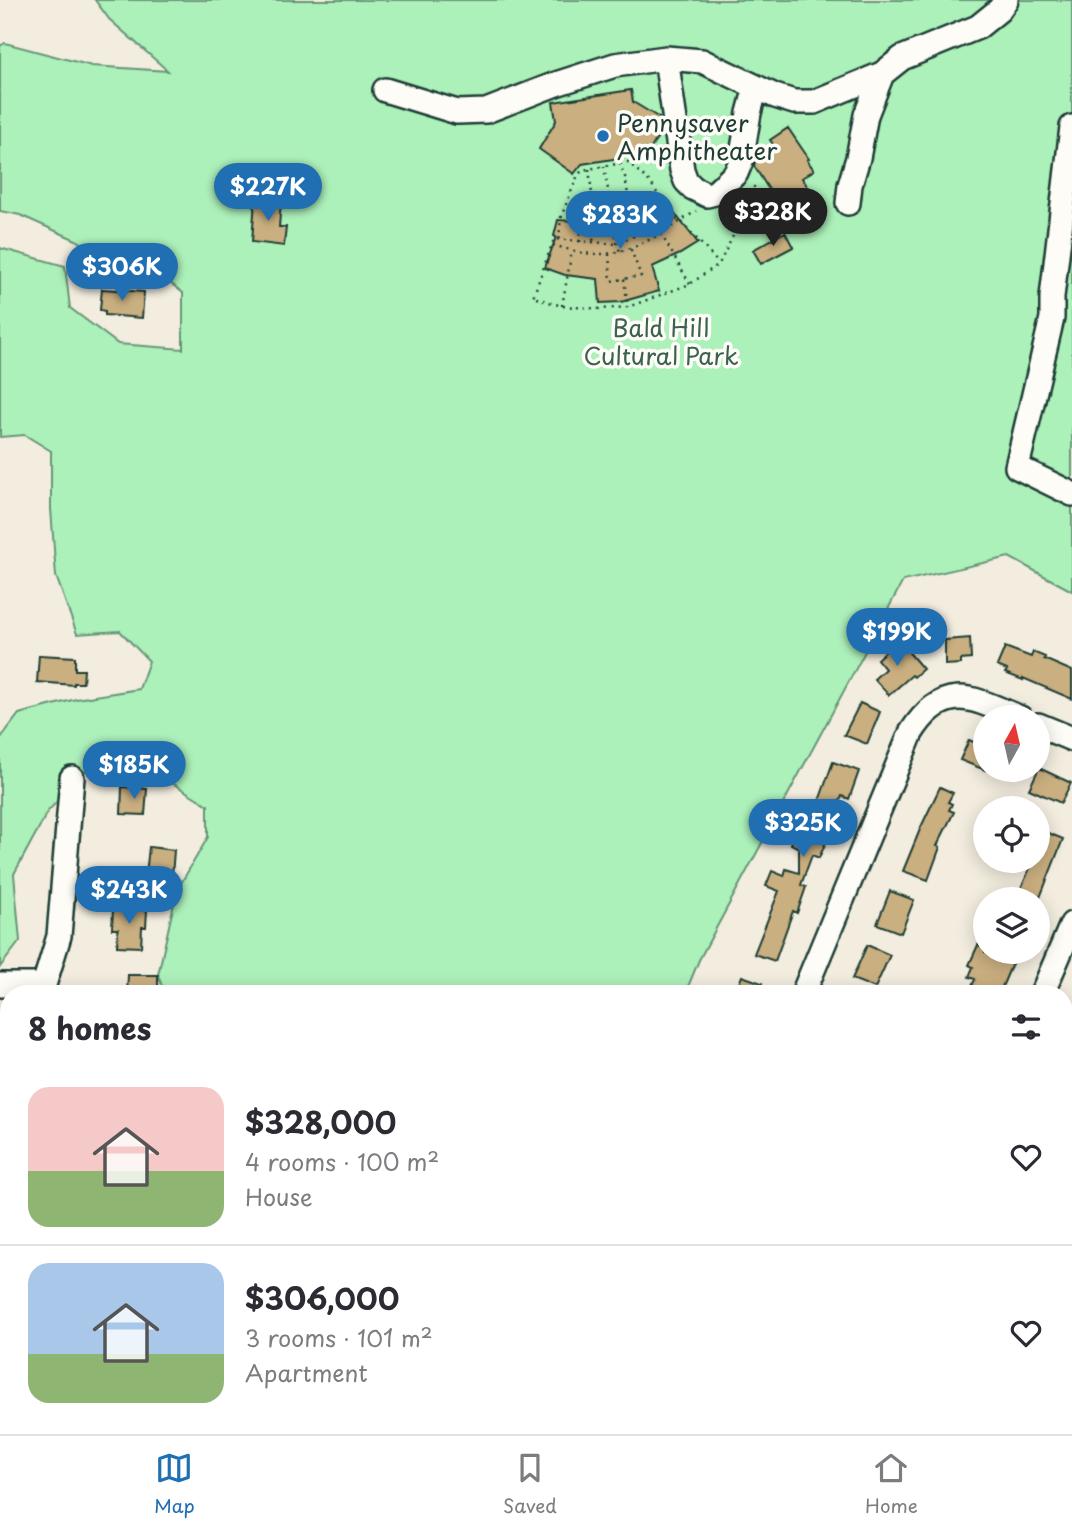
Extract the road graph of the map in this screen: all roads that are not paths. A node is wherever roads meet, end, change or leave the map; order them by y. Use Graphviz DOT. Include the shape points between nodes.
graph roads {
  1 [pos="1006,0"];
  2 [pos="666,58"];
  3 [pos="882,74"];
  4 [pos="756,87"];
  5 [pos="385,90"];
  6 [pos="1072,127"];
  7 [pos="848,202"];
  8 [pos="1072,494"];
  9 [pos="990,705"];
  10 [pos="1050,730"];
  11 [pos="1072,739"];
  12 [pos="72,778"];
  13 [pos="1072,923"];
  14 [pos="0,985"];
  15 [pos="807,985"];
  16 [pos="1046,985"];
  1 -- 3 [label="street" via="978,27 902,58"];
  2 -- 4 [label="street" via="702,61"];
  2 -- 4 [label="street" via="682,170 693,188 707,195 736,173"];
  2 -- 5 [label="street" via="615,65 486,111 457,112"];
  3 -- 4 [label="street" via="814,102 794,102"];
  3 -- 7 [label="street" via="866,115"];
  6 -- 8 [label="street" via="1052,317 1017,467"];
  9 -- 15 [label="street" via="960,697 943,701 919,720"];
  10 -- 11 [label="street"];
  12 -- 14 [label="street" via="59,936 44,985"];
  13 -- 16 [label="street"];
}
